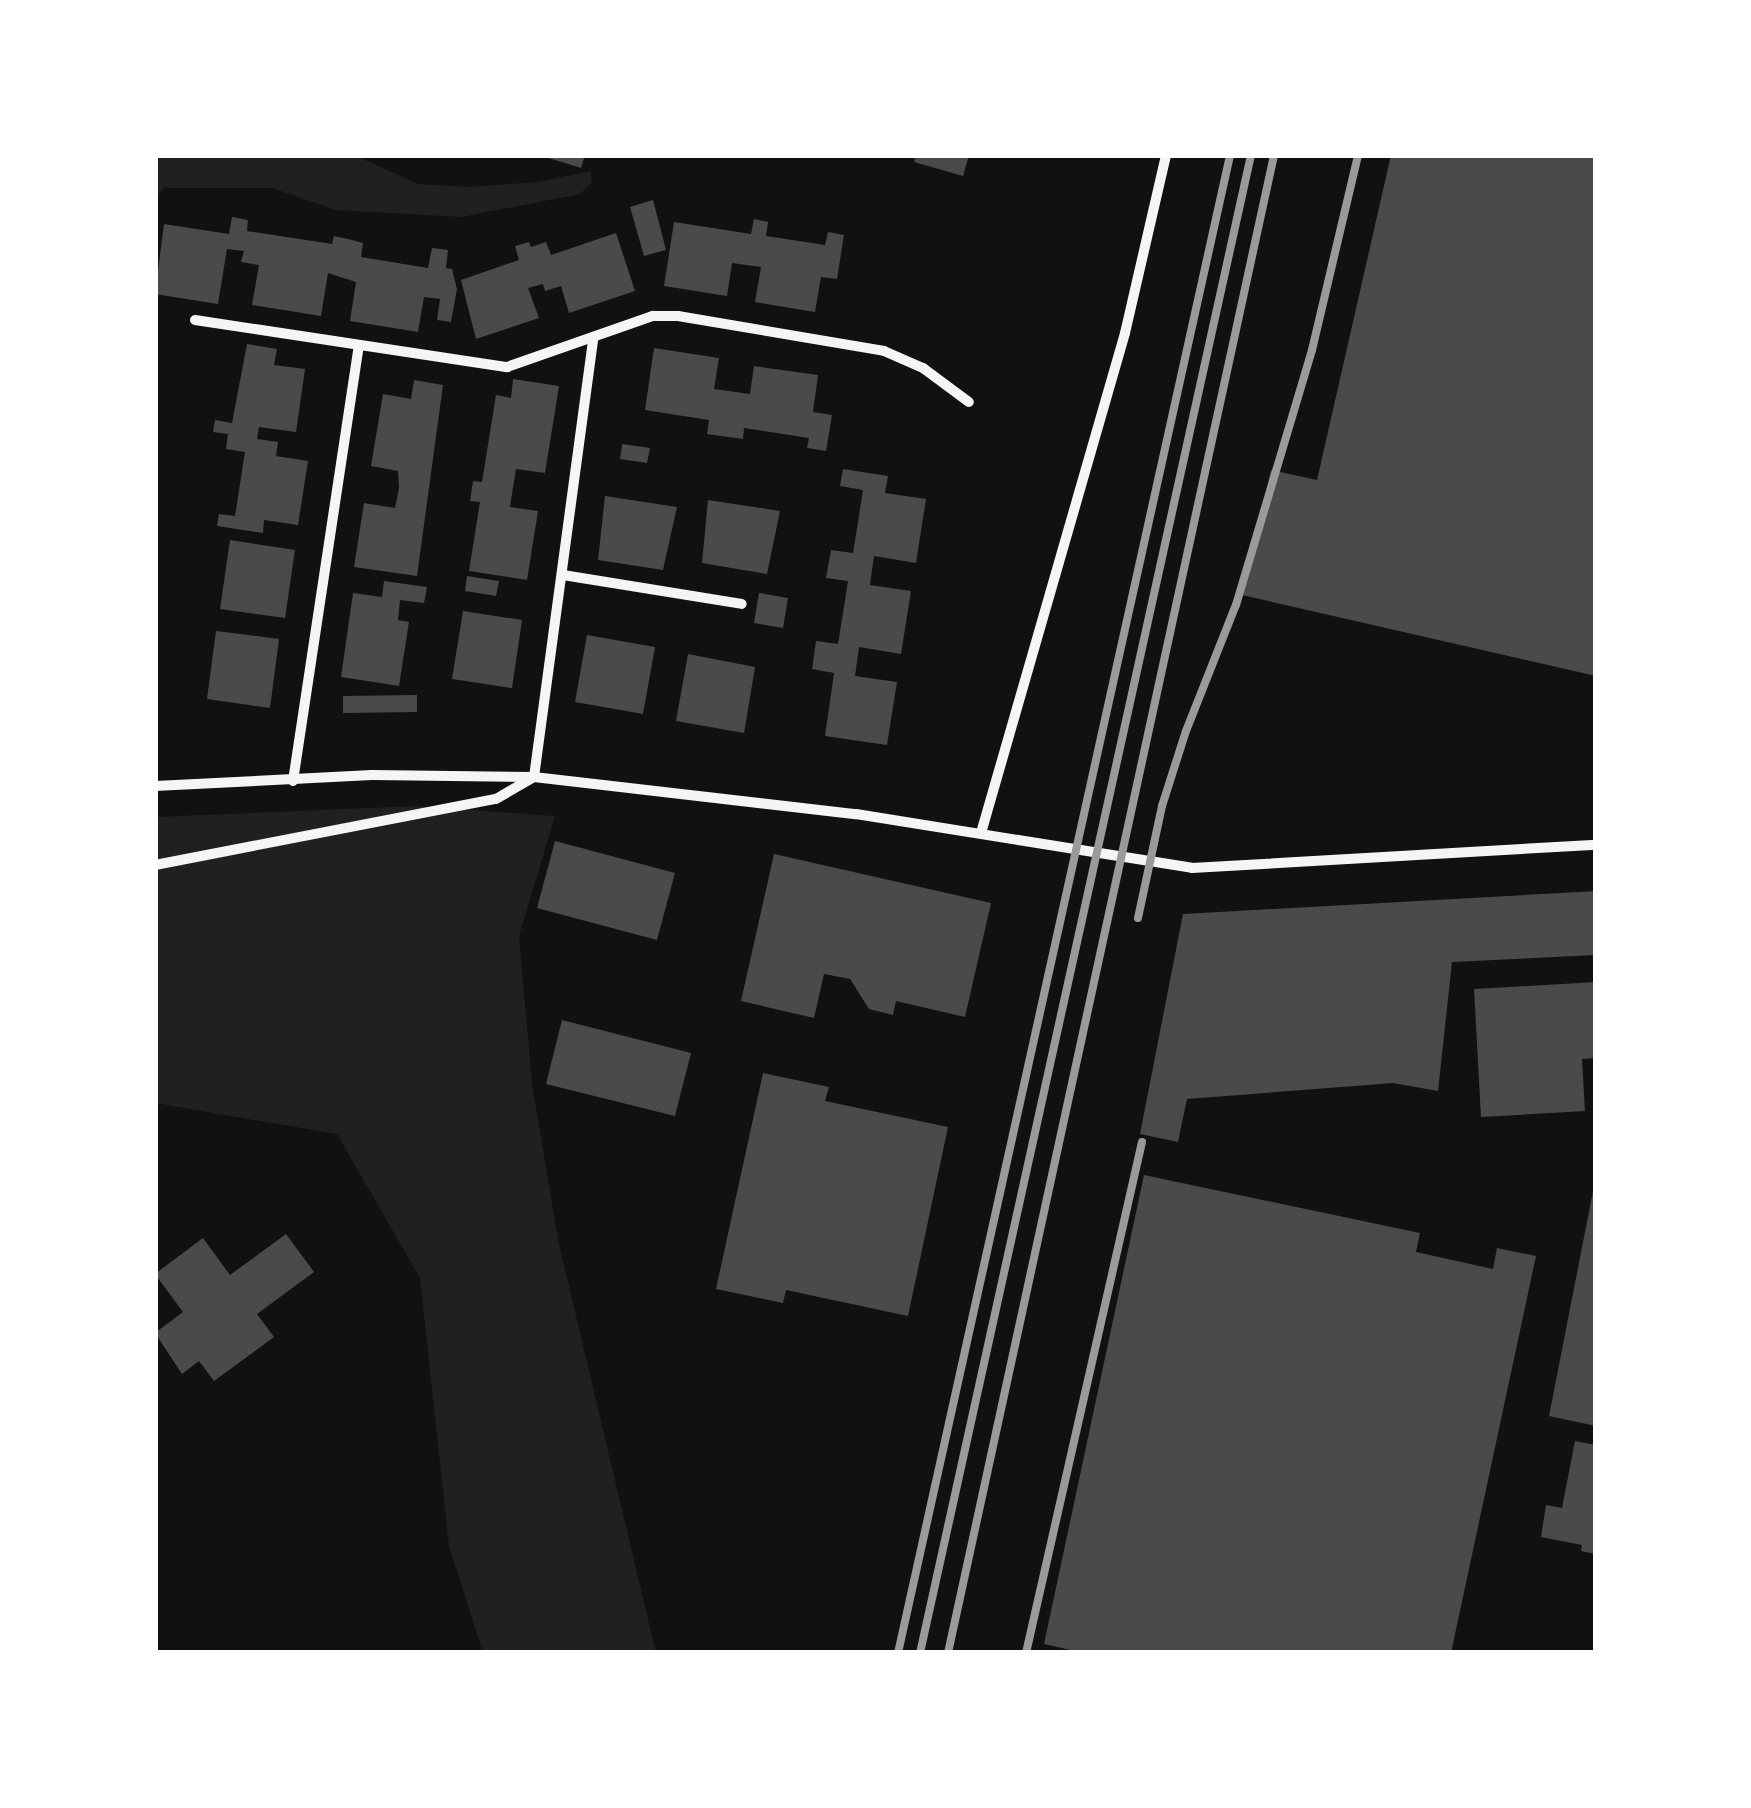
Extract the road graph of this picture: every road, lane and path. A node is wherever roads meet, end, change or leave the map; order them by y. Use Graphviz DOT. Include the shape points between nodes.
graph roads {
  1 [pos="1166,155"];
  2 [pos="194,320"];
  3 [pos="593,338"];
  4 [pos="359,345"];
  5 [pos="969,402"];
  6 [pos="563,574"];
  7 [pos="742,604"];
  8 [pos="534,777"];
  9 [pos="293,781"];
  10 [pos="155,786"];
  11 [pos="981,834"];
  12 [pos="1596,845"];
  13 [pos="155,866"];
  1 -- 11 [label="street" via="1125,334"];
  2 -- 4 [label="street"];
  3 -- 4 [label="street" via="507,367"];
  3 -- 5 [label="street" via="653,316 678,316 842,342 923,368"];
  3 -- 6 [label="street"];
  4 -- 9 [label="street"];
  6 -- 7 [label="street"];
  6 -- 8 [label="street"];
  8 -- 9 [label="street"];
  8 -- 11 [label="street"];
  8 -- 13 [label="street" via="496,799"];
  9 -- 10 [label="street"];
  11 -- 12 [label="street" via="1192,868"];
}
